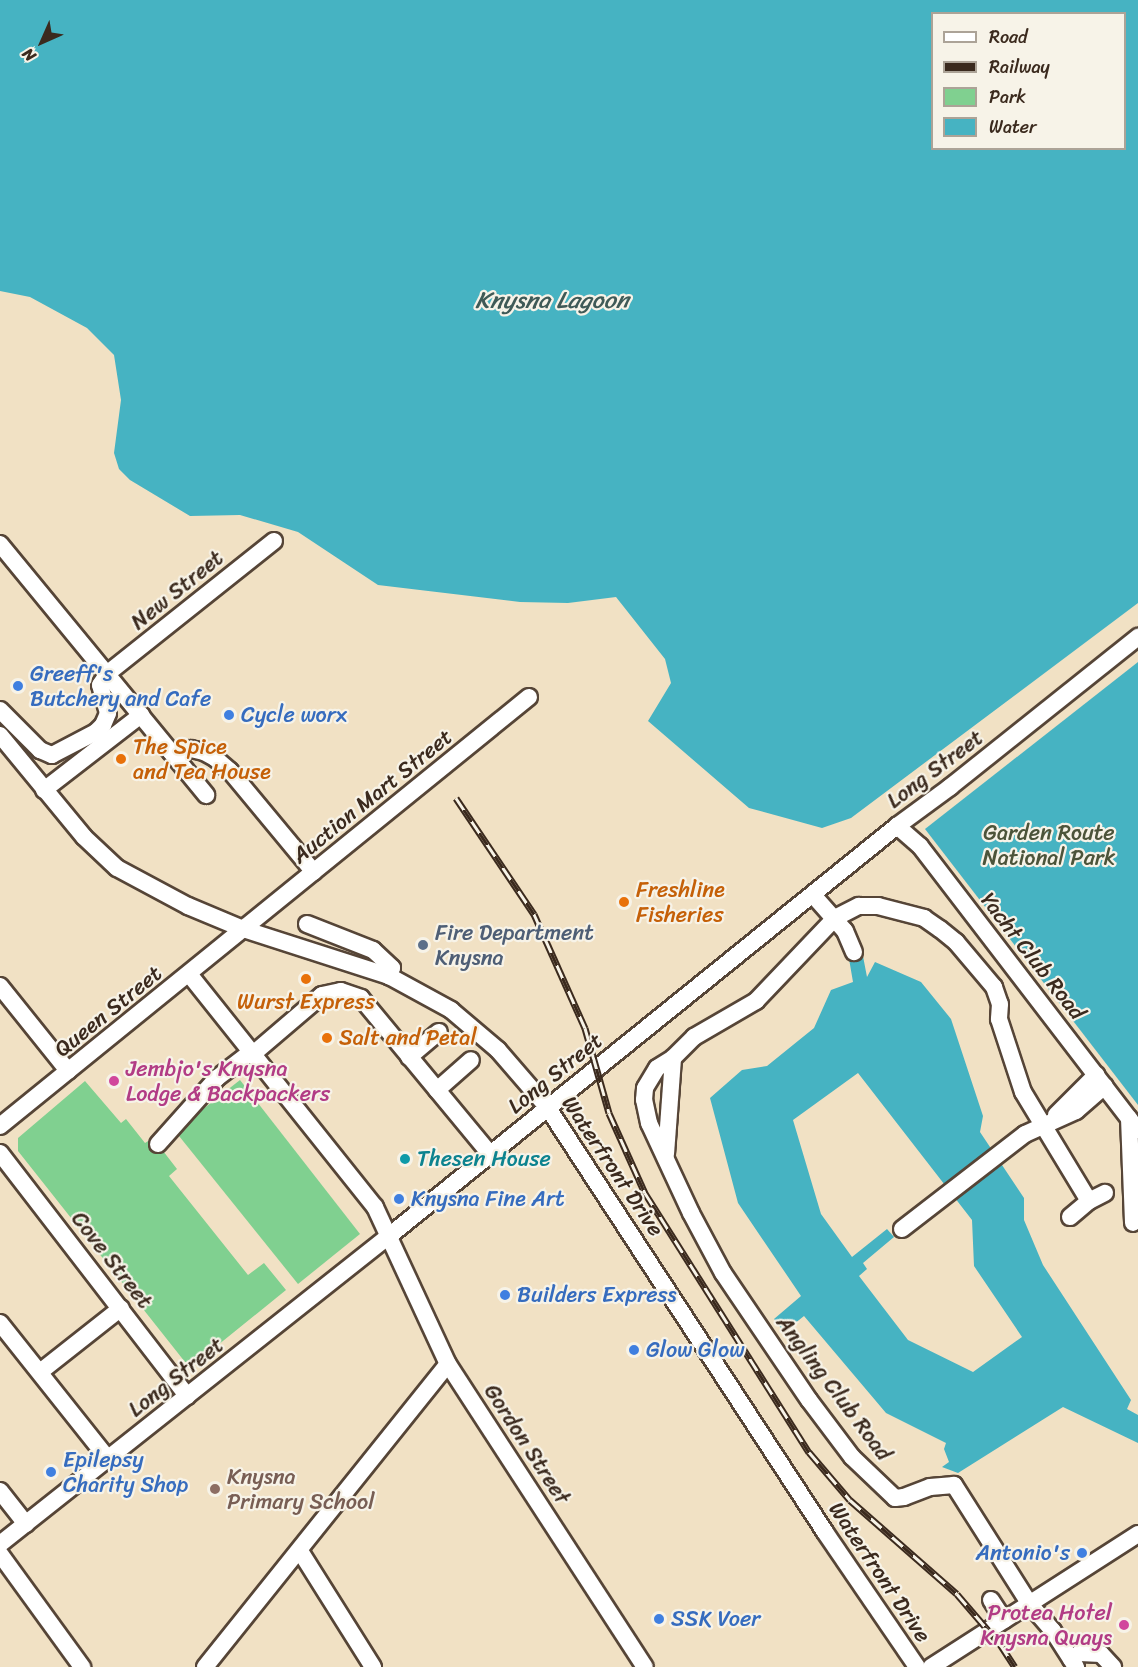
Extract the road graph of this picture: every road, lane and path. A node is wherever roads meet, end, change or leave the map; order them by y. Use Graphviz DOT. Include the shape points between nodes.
graph roads {
  1 [pos="274,542"];
  2 [pos="0,544"];
  3 [pos="1138,637"];
  4 [pos="108,673"];
  5 [pos="529,697"];
  6 [pos="0,710"];
  7 [pos="141,715"];
  8 [pos="0,735"];
  9 [pos="171,753"];
  10 [pos="44,790"];
  11 [pos="206,795"];
  12 [pos="897,826"];
  13 [pos="314,872"];
  14 [pos="813,895"];
  15 [pos="835,918"];
  16 [pos="307,924"];
  17 [pos="243,929"];
  18 [pos="854,952"];
  19 [pos="189,974"];
  20 [pos="389,976"];
  21 [pos="0,986"];
  22 [pos="439,1032"];
  23 [pos="252,1053"];
  24 [pos="409,1057"];
  25 [pos="673,1058"];
  26 [pos="471,1060"];
  27 [pos="68,1071"];
  28 [pos="217,1078"];
  29 [pos="1101,1080"];
  30 [pos="437,1090"];
  31 [pos="548,1108"];
  32 [pos="171,1112"];
  33 [pos="1133,1124"];
  34 [pos="0,1126"];
  35 [pos="1045,1126"];
  36 [pos="158,1144"];
  37 [pos="0,1153"];
  38 [pos="490,1154"];
  39 [pos="666,1155"];
  40 [pos="1105,1193"];
  41 [pos="1089,1201"];
  42 [pos="1070,1216"];
  43 [pos="1133,1223"];
  44 [pos="902,1229"];
  45 [pos="389,1236"];
  46 [pos="121,1308"];
  47 [pos="0,1323"];
  48 [pos="448,1364"];
  49 [pos="40,1372"];
  50 [pos="187,1396"];
  51 [pos="108,1459"];
  52 [pos="0,1491"];
  53 [pos="26,1524"];
  54 [pos="1138,1533"];
  55 [pos="0,1544"];
  56 [pos="300,1551"];
  57 [pos="0,1554"];
  58 [pos="991,1600"];
  59 [pos="1029,1603"];
  60 [pos="1004,1620"];
  61 [pos="1073,1663"];
  62 [pos="82,1667"];
  63 [pos="206,1667"];
  64 [pos="374,1667"];
  65 [pos="645,1667"];
  66 [pos="917,1667"];
  67 [pos="931,1667"];
  68 [pos="1113,1667"];
  1 -- 4 [label="street, New Street"];
  2 -- 4 [label="street"];
  3 -- 12 [label="street, Long Street"];
  4 -- 6 [label="street" via="100,685 108,713 103,725 57,754 40,750"];
  4 -- 7 [label="street"];
  5 -- 13 [label="street, Auction Mart Street"];
  7 -- 9 [label="street"];
  7 -- 10 [label="street"];
  8 -- 10 [label="street, Waterfront Drive"];
  9 -- 11 [label="street"];
  9 -- 13 [label="street" via="190,749 215,758"];
  10 -- 17 [label="street, Waterfront Drive" via="117,868 188,906"];
  12 -- 14 [label="street, Long Street"];
  12 -- 29 [label="street, Yacht Club Road" via="921,846"];
  13 -- 17 [label="street, Auction Mart Street"];
  14 -- 15 [label="street"];
  14 -- 31 [label="street, Long Street"];
  15 -- 18 [label="street"];
  15 -- 25 [label="street, Angling Club Road" via="756,1001 694,1037"];
  15 -- 35 [label="street, Angling Club Road" via="859,906 878,906 924,918 956,942 994,987 1000,1004 999,1019 1023,1092"];
  16 -- 20 [label="street" via="373,950 392,968"];
  17 -- 19 [label="street, Queen Street"];
  17 -- 20 [label="street, Waterfront Drive"];
  19 -- 23 [label="street, Gordon Street"];
  19 -- 27 [label="street, Queen Street"];
  20 -- 31 [label="street, Waterfront Drive" via="472,1026"];
  21 -- 27 [label="street"];
  22 -- 24 [label="street"];
  23 -- 24 [label="street" via="322,994 341,991 361,998"];
  23 -- 28 [label="street"];
  23 -- 45 [label="street, Gordon Street" via="375,1206"];
  24 -- 30 [label="street"];
  25 -- 39 [label="street, Angling Club Road"];
  25 -- 39 [label="street, Angling Club Road" via="657,1068 645,1088 644,1100 649,1123"];
  26 -- 30 [label="street"];
  27 -- 34 [label="street, Queen Street"];
  28 -- 32 [label="street"];
  28 -- 36 [label="street"];
  29 -- 33 [label="street, Yacht Club Road"];
  29 -- 35 [label="street"];
  30 -- 38 [label="street"];
  31 -- 38 [label="street, Long Street"];
  31 -- 66 [label="street, Waterfront Drive"];
  33 -- 43 [label="street, Yacht Club Road"];
  35 -- 41 [label="street, Angling Club Road"];
  35 -- 44 [label="street" via="1025,1134"];
  37 -- 46 [label="street, Cove Street"];
  38 -- 45 [label="street, Long Street"];
  39 -- 59 [label="street, Angling Club Road" via="723,1273 852,1457 895,1498 930,1487 954,1485"];
  40 -- 41 [label="street"];
  41 -- 42 [label="street"];
  45 -- 48 [label="street, Gordon Street"];
  45 -- 50 [label="street, Long Street"];
  46 -- 49 [label="street"];
  46 -- 50 [label="street, Cove Street"];
  47 -- 49 [label="street"];
  48 -- 56 [label="street"];
  48 -- 65 [label="street, Gordon Street"];
  49 -- 51 [label="street"];
  50 -- 51 [label="street, Long Street"];
  51 -- 53 [label="street, Long Street"];
  52 -- 53 [label="street"];
  53 -- 55 [label="street, Long Street"];
  54 -- 59 [label="street"];
  56 -- 63 [label="street"];
  56 -- 64 [label="street"];
  57 -- 62 [label="street"];
  58 -- 60 [label="street"];
  59 -- 60 [label="street"];
  59 -- 61 [label="street" via="1053,1630"];
  60 -- 67 [label="street"];
  61 -- 68 [label="street" via="1080,1653 1101,1654"];
}
